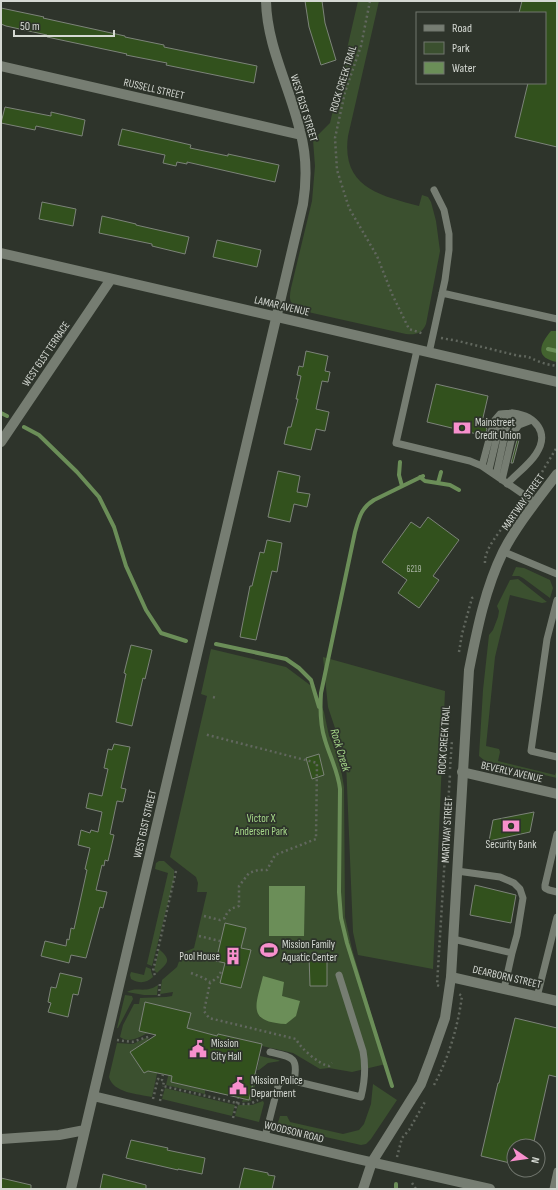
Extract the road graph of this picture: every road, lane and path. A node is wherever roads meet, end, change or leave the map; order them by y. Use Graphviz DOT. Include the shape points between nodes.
graph roads {
  1 [pos="266,1"];
  2 [pos="370,1"];
  3 [pos="1,66"];
  4 [pos="301,135"];
  5 [pos="434,190"];
  6 [pos="1,253"];
  7 [pos="111,279"];
  8 [pos="442,293"];
  9 [pos="277,317"];
  10 [pos="557,319"];
  11 [pos="416,332"];
  12 [pos="450,340"];
  13 [pos="417,350"];
  14 [pos="429,353"];
  15 [pos="557,366"];
  16 [pos="557,382"];
  17 [pos="512,413"];
  18 [pos="529,418"];
  19 [pos="1,442"];
  20 [pos="557,447"];
  21 [pos="482,466"];
  22 [pos="488,470"];
  23 [pos="541,474"];
  24 [pos="557,474"];
  25 [pos="496,475"];
  26 [pos="505,482"];
  27 [pos="536,503"];
  28 [pos="504,552"];
  29 [pos="557,574"];
  30 [pos="557,600"];
  31 [pos="466,618"];
  32 [pos="459,652"];
  33 [pos="213,697"];
  34 [pos="216,698"];
  35 [pos="204,734"];
  36 [pos="452,734"];
  37 [pos="557,757"];
  38 [pos="462,772"];
  39 [pos="557,794"];
  40 [pos="557,834"];
  41 [pos="457,870"];
  42 [pos="176,872"];
  43 [pos="557,892"];
  44 [pos="204,916"];
  45 [pos="557,917"];
  46 [pos="199,936"];
  47 [pos="453,939"];
  48 [pos="220,941"];
  49 [pos="512,953"];
  50 [pos="221,972"];
  51 [pos="191,973"];
  52 [pos="155,975"];
  53 [pos="339,975"];
  54 [pos="451,977"];
  55 [pos="160,982"];
  56 [pos="210,982"];
  57 [pos="437,985"];
  58 [pos="504,989"];
  59 [pos="159,996"];
  60 [pos="537,997"];
  61 [pos="557,1001"];
  62 [pos="151,1036"];
  63 [pos="116,1039"];
  64 [pos="270,1052"];
  65 [pos="332,1063"];
  66 [pos="163,1074"];
  67 [pos="162,1080"];
  68 [pos="294,1081"];
  69 [pos="163,1086"];
  70 [pos="93,1096"];
  71 [pos="238,1098"];
  72 [pos="153,1099"];
  73 [pos="258,1100"];
  74 [pos="160,1101"];
  75 [pos="237,1103"];
  76 [pos="233,1118"];
  77 [pos="82,1131"];
  78 [pos="265,1137"];
  79 [pos="1,1140"];
  80 [pos="372,1162"];
  81 [pos="557,1171"];
  82 [pos="71,1189"];
  83 [pos="363,1189"];
  84 [pos="490,1189"];
  85 [pos="553,1189"];
  1 -- 4 [label="street, WEST 61ST STREET" via="270,38"];
  2 -- 11 [label="path, ROCK CREEK TRAIL" via="362,46 345,92 335,138 337,170 349,208 377,256 409,330"];
  3 -- 4 [label="street, RUSSELL STREET"];
  4 -- 9 [label="street, WEST 61ST STREET" via="306,169 303,204"];
  5 -- 8 [label="lane" via="444,210 449,234"];
  6 -- 7 [label="street, LAMAR AVENUE"];
  7 -- 9 [label="street, LAMAR AVENUE"];
  7 -- 19 [label="street, WEST 61ST TERRACE"];
  8 -- 10 [label="lane"];
  8 -- 14 [label="lane"];
  9 -- 13 [label="street, LAMAR AVENUE"];
  9 -- 70 [label="street, WEST 61ST STREET"];
  12 -- 15 [label="path" via="527,356"];
  13 -- 14 [label="street, LAMAR AVENUE"];
  13 -- 21 [label="lane" via="396,443"];
  14 -- 16 [label="street, LAMAR AVENUE"];
  17 -- 18 [label="lane"];
  17 -- 21 [label="lane" via="500,414 494,421"];
  17 -- 22 [label="lane" via="500,424"];
  18 -- 25 [label="lane" via="516,419 507,425"];
  18 -- 26 [label="lane" via="513,433"];
  18 -- 26 [label="lane" via="539,428 540,446 535,456"];
  20 -- 23 [label="path"];
  21 -- 22 [label="lane"];
  22 -- 25 [label="lane"];
  24 -- 27 [label="street, MARTWAY STREET"];
  25 -- 26 [label="lane"];
  26 -- 27 [label="lane"];
  27 -- 28 [label="street, MARTWAY STREET"];
  28 -- 29 [label="lane"];
  28 -- 38 [label="street, MARTWAY STREET" via="489,584 469,670"];
  30 -- 37 [label="lane" via="547,639 531,751"];
  31 -- 32 [label="path"];
  33 -- 34 [label="path"];
  35 -- 44 [label="path" via="317,763 316,839 276,855 267,870 249,873 239,886 239,906 231,908 225,918 220,920"];
  36 -- 57 [label="path, ROCK CREEK TRAIL"];
  38 -- 39 [label="street, BEVERLY AVENUE"];
  38 -- 41 [label="street, MARTWAY STREET"];
  40 -- 43 [label="lane" via="545,885 549,890"];
  41 -- 47 [label="street, MARTWAY STREET"];
  41 -- 49 [label="lane" via="500,877 514,883 520,890 523,898"];
  42 -- 52 [label="path" via="153,971"];
  45 -- 60 [label="lane"];
  46 -- 48 [label="path"];
  47 -- 49 [label="lane"];
  47 -- 54 [label="street, MARTWAY STREET"];
  49 -- 58 [label="lane"];
  50 -- 56 [label="path"];
  51 -- 56 [label="path"];
  53 -- 68 [label="lane" via="361,1043 365,1064 361,1096"];
  54 -- 58 [label="street, DEARBORN STREET"];
  54 -- 80 [label="street, MARTWAY STREET" via="445,1018 421,1084"];
  55 -- 59 [label="path"];
  56 -- 65 [label="path" via="204,1011 209,1018 296,1039 324,1066"];
  58 -- 60 [label="street, DEARBORN STREET"];
  60 -- 61 [label="street, DEARBORN STREET"];
  62 -- 63 [label="path" via="132,1042"];
  64 -- 68 [label="lane" via="292,1060 297,1068"];
  66 -- 67 [label="path"];
  67 -- 69 [label="path"];
  67 -- 72 [label="path" via="158,1079"];
  68 -- 78 [label="lane" via="285,1080 278,1086"];
  69 -- 74 [label="path"];
  69 -- 75 [label="path"];
  70 -- 77 [label="street, WEST 61ST STREET"];
  70 -- 78 [label="street, WOODSON ROAD"];
  71 -- 75 [label="path"];
  73 -- 75 [label="path" via="250,1104"];
  75 -- 76 [label="path"];
  77 -- 79 [label="street"];
  77 -- 82 [label="street"];
  78 -- 80 [label="street, WOODSON ROAD"];
  80 -- 83 [label="street, MARTWAY STREET"];
  80 -- 84 [label="street, WOODSON ROAD"];
  81 -- 85 [label="lane"];
}
